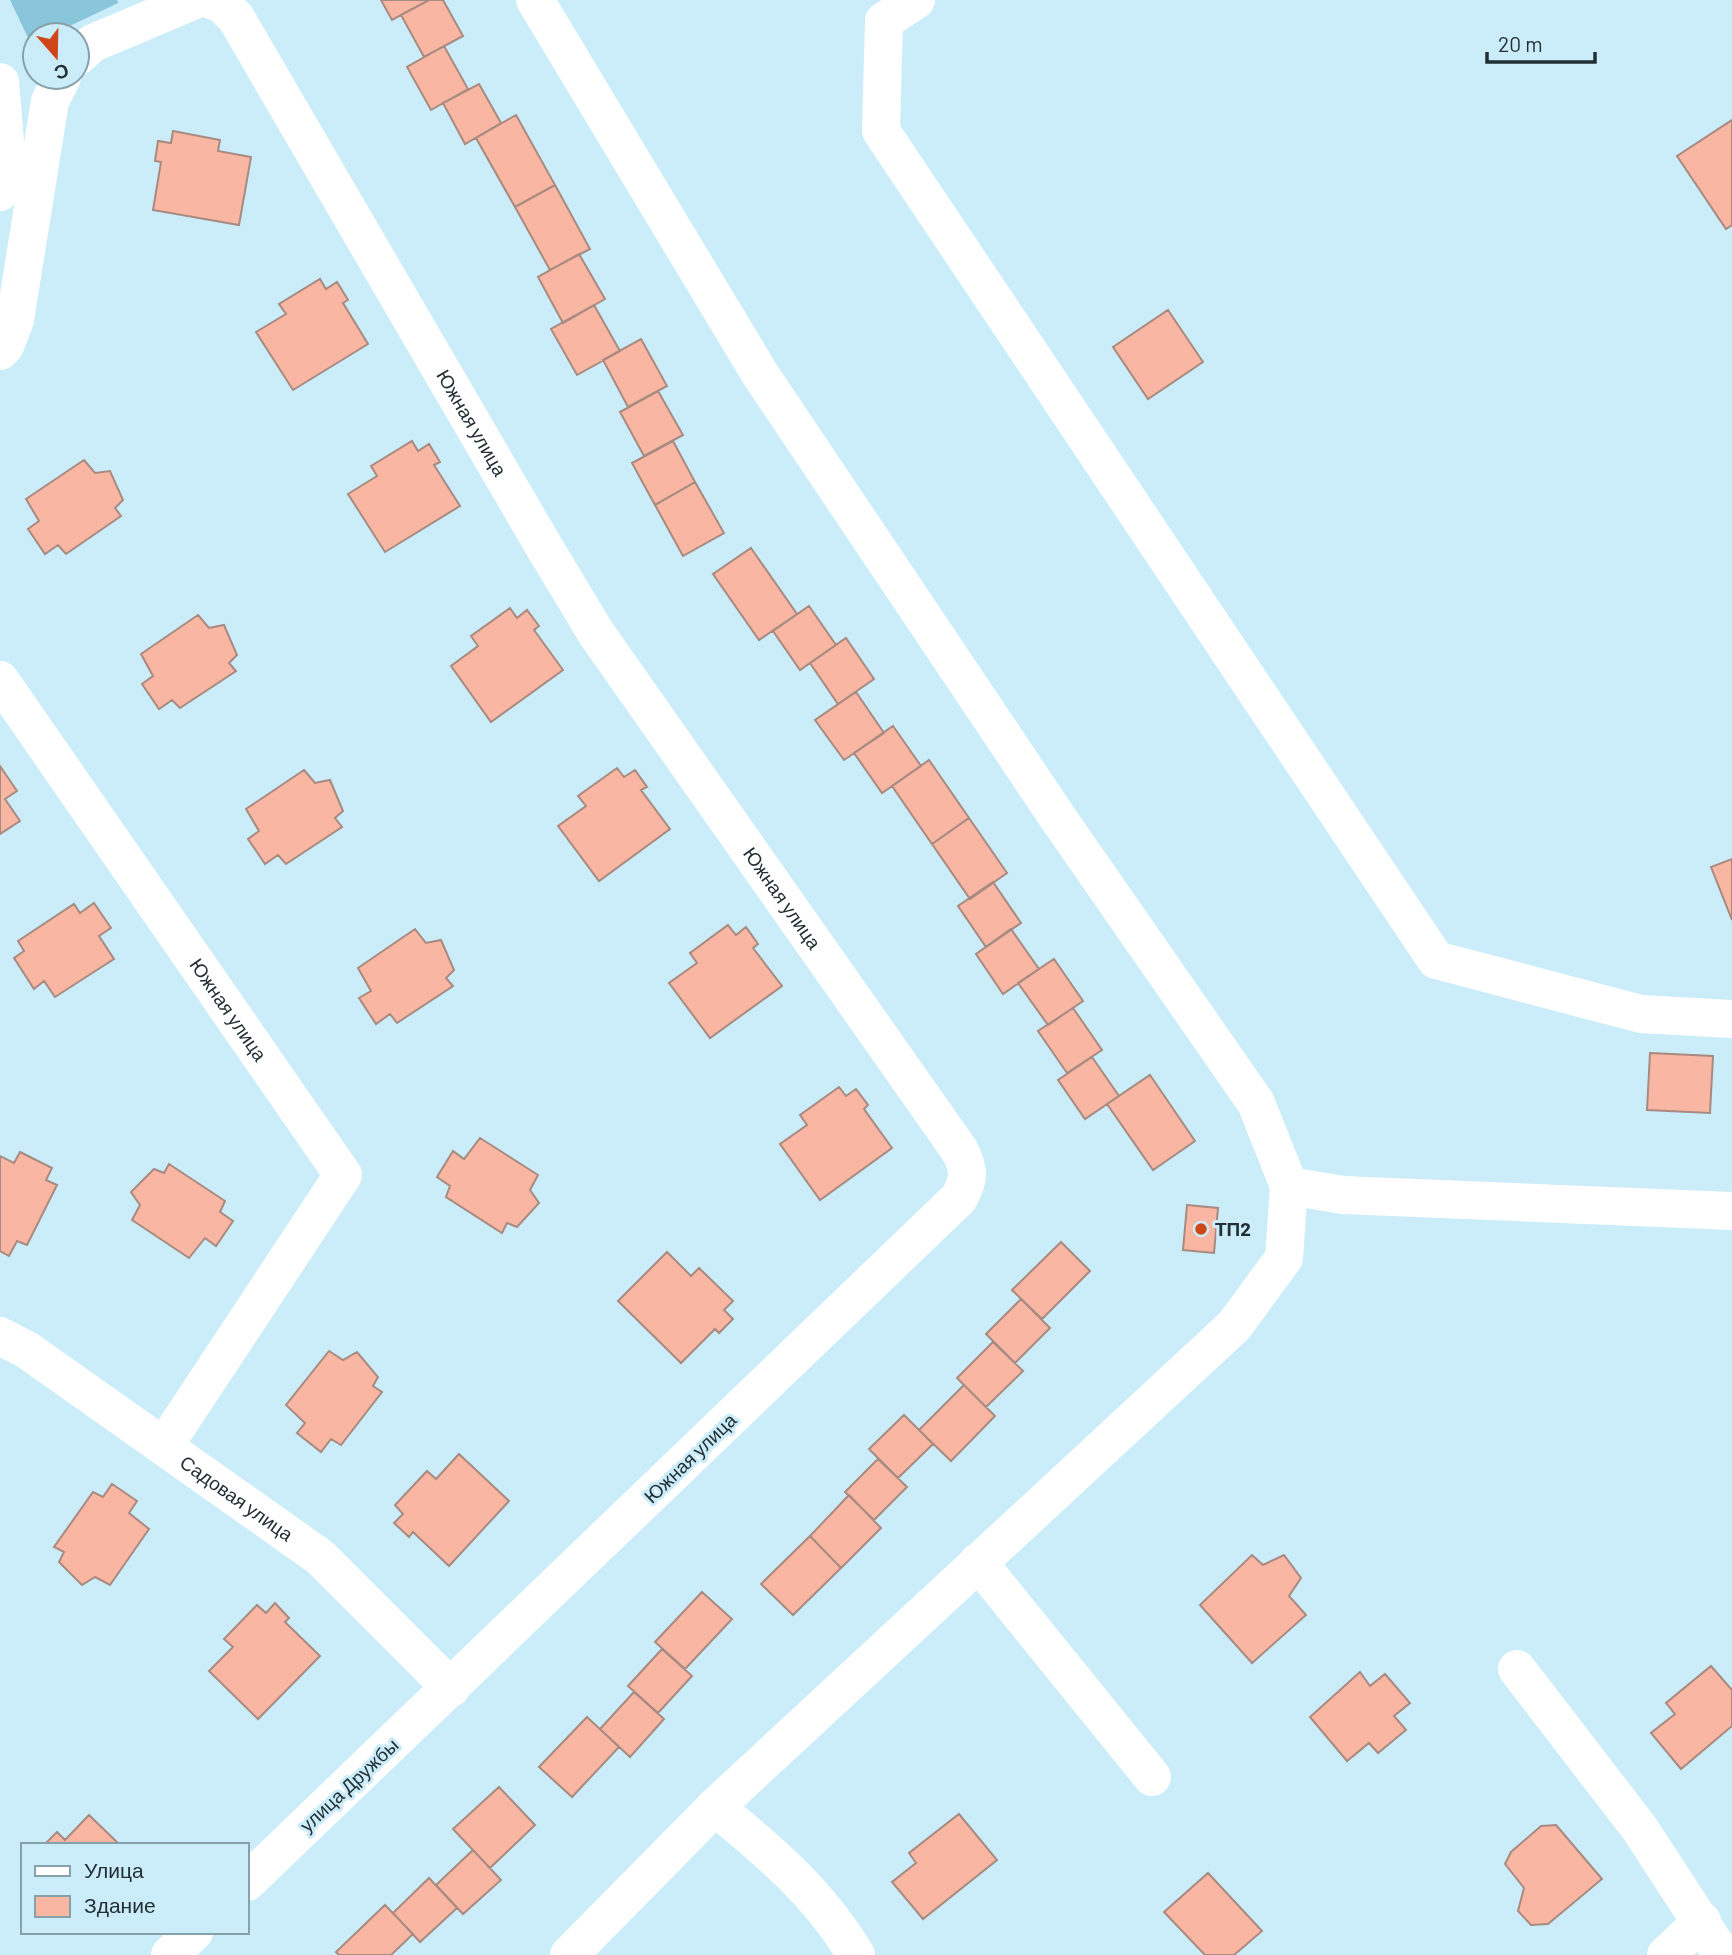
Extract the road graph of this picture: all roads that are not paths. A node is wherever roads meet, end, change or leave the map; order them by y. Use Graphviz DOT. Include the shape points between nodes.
graph roads {
  1 [pos="195,0"];
  2 [pos="211,0"];
  3 [pos="536,0"];
  4 [pos="916,0"];
  5 [pos="91,45"];
  6 [pos="0,82"];
  7 [pos="55,91"];
  8 [pos="0,192"];
  9 [pos="0,351"];
  10 [pos="0,680"];
  11 [pos="1732,1019"];
  12 [pos="1289,1186"];
  13 [pos="1732,1211"];
  14 [pos="0,1336"];
  15 [pos="164,1446"];
  16 [pos="978,1562"];
  17 [pos="1517,1669"];
  18 [pos="451,1688"];
  19 [pos="1152,1777"];
  20 [pos="715,1807"];
  21 [pos="248,1881"];
  22 [pos="1702,1922"];
  23 [pos="192,1934"];
  24 [pos="170,1955"];
  25 [pos="569,1955"];
  26 [pos="856,1955"];
  27 [pos="1665,1955"];
  28 [pos="1722,1955"];
  1 -- 5 [label="street"];
  2 -- 18 [label="street, Южная улица" via="236,18 596,633 967,1164 967,1182 959,1198"];
  3 -- 12 [label="street" via="760,374 1256,1103"];
  4 -- 11 [label="street" via="884,21 881,131 1436,960 1641,1014"];
  6 -- 8 [label="street" via="6,153"];
  7 -- 9 [label="street" via="15,320"];
  10 -- 15 [label="street, Южная улица" via="343,1175"];
  12 -- 13 [label="street" via="1343,1195"];
  12 -- 16 [label="street" via="1283,1258 1234,1326"];
  14 -- 15 [label="street, Садовая улица"];
  15 -- 18 [label="street, Садовая улица" via="320,1557"];
  16 -- 19 [label="street"];
  16 -- 20 [label="street"];
  17 -- 22 [label="street" via="1640,1829"];
  18 -- 21 [label="street, улица Дружбы"];
  20 -- 25 [label="street"];
  20 -- 26 [label="street" via="784,1864 841,1930"];
  22 -- 27 [label="street"];
  22 -- 28 [label="street"];
  23 -- 24 [label="street"];
}
